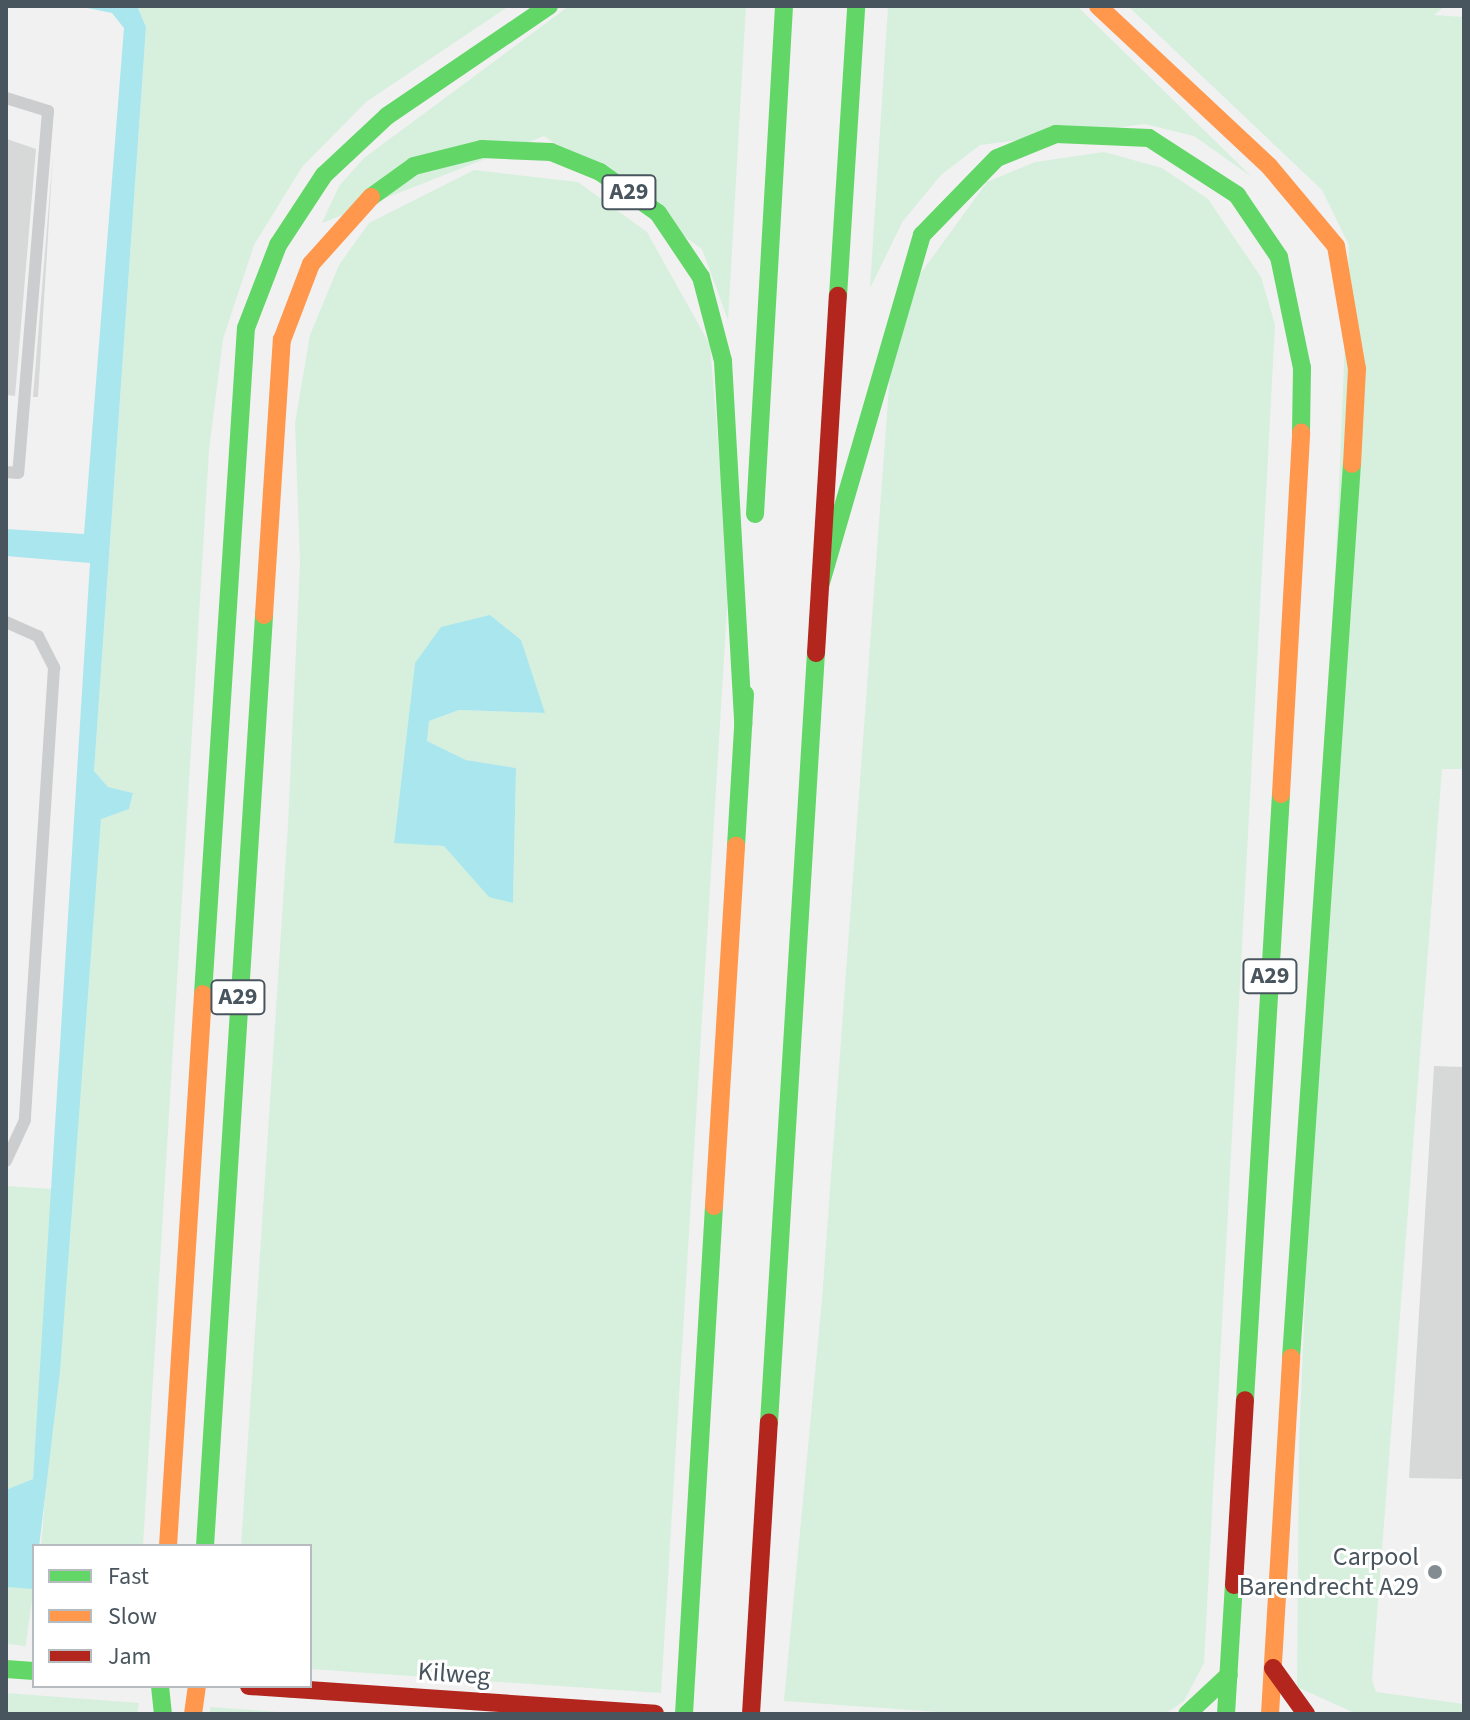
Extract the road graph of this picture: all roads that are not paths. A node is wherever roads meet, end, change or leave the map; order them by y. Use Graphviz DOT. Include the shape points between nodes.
graph roads {
  1 [pos="549,6"];
  2 [pos="784,6"];
  3 [pos="856,6"];
  4 [pos="1098,6"];
  5 [pos="6,98"];
  6 [pos="6,472"];
  7 [pos="820,586"];
  8 [pos="6,622"];
  9 [pos="743,724"];
  10 [pos="6,1161"];
  11 [pos="168,1544"];
  12 [pos="205,1544"];
  13 [pos="1273,1668"];
  14 [pos="6,1669"];
  15 [pos="32,1671"];
  16 [pos="1229,1675"];
  17 [pos="160,1688"];
  18 [pos="197,1688"];
  19 [pos="303,1688"];
  20 [pos="163,1714"];
  21 [pos="193,1714"];
  22 [pos="655,1714"];
  23 [pos="684,1714"];
  24 [pos="751,1714"];
  25 [pos="1187,1714"];
  26 [pos="1226,1714"];
  27 [pos="1270,1714"];
  28 [pos="1306,1714"];
  1 -- 11 [label="main road, A29" via="387,116 324,175 278,245 246,328"];
  2 -- 9 [label="main road, A29"];
  3 -- 7 [label="main road, A29"];
  4 -- 13 [label="main road, A29" via="1269,166 1336,246 1353,315 1357,369 1334,779 1318,919"];
  5 -- 6 [label="lane" via="48,111 18,473"];
  7 -- 16 [label="main road, A29" via="875,409 890,326 922,235 953,197 997,158 1056,134 1149,138 1237,195 1279,257 1302,382"];
  7 -- 24 [label="main road, A29"];
  8 -- 10 [label="lane" via="28,628 46,645 54,681 25,1120"];
  9 -- 12 [label="main road, A29" via="723,361 701,277 658,213 600,172 551,152 482,149 414,166 352,210 336,231 311,264 282,340"];
  9 -- 23 [label="main road, A29"];
  13 -- 27 [label="main road, A29"];
  13 -- 28 [label="main road"];
  14 -- 15 [label="main road"];
  16 -- 25 [label="main road"];
  16 -- 26 [label="main road, A29"];
  17 -- 20 [label="main road"];
  18 -- 21 [label="main road"];
  19 -- 22 [label="main road, Kilweg"];
}
